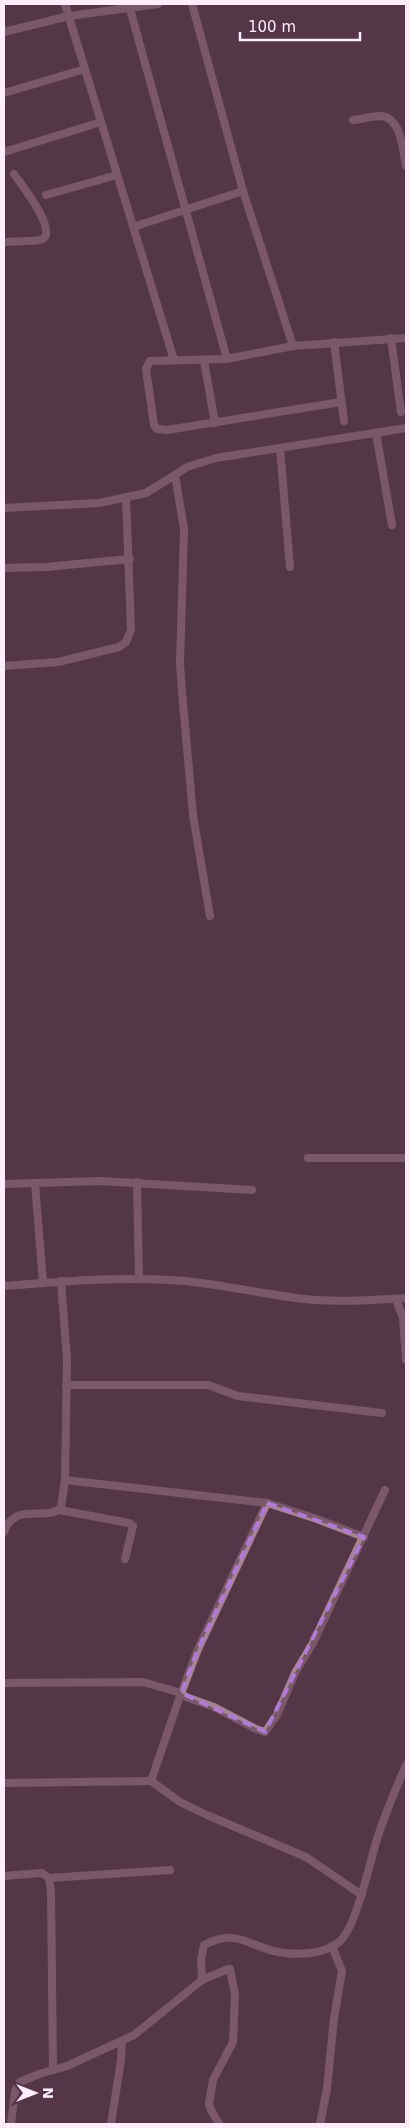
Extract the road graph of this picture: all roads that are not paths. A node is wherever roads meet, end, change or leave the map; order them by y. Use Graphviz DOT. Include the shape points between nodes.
graph roads {
  1 [pos="65,4"];
  2 [pos="158,4"];
  3 [pos="192,4"];
  4 [pos="130,9"];
  5 [pos="69,16"];
  6 [pos="4,32"];
  7 [pos="85,69"];
  8 [pos="4,93"];
  9 [pos="353,120"];
  10 [pos="101,122"];
  11 [pos="4,152"];
  12 [pos="406,166"];
  13 [pos="14,174"];
  14 [pos="117,175"];
  15 [pos="244,191"];
  16 [pos="46,196"];
  17 [pos="185,211"];
  18 [pos="133,227"];
  19 [pos="4,242"];
  20 [pos="391,338"];
  21 [pos="406,338"];
  22 [pos="334,342"];
  23 [pos="293,346"];
  24 [pos="227,358"];
  25 [pos="174,360"];
  26 [pos="204,361"];
  27 [pos="341,402"];
  28 [pos="401,412"];
  29 [pos="344,421"];
  30 [pos="216,423"];
  31 [pos="406,428"];
  32 [pos="376,433"];
  33 [pos="280,448"];
  34 [pos="175,475"];
  35 [pos="126,497"];
  36 [pos="4,508"];
  37 [pos="392,525"];
  38 [pos="130,558"];
  39 [pos="290,567"];
  40 [pos="4,568"];
  41 [pos="4,666"];
  42 [pos="210,916"];
  43 [pos="308,1158"];
  44 [pos="406,1158"];
  45 [pos="137,1182"];
  46 [pos="35,1183"];
  47 [pos="4,1184"];
  48 [pos="252,1190"];
  49 [pos="139,1279"];
  50 [pos="61,1281"];
  51 [pos="43,1283"];
  52 [pos="4,1286"];
  53 [pos="396,1298"];
  54 [pos="406,1298"];
  55 [pos="406,1360"];
  56 [pos="66,1385"];
  57 [pos="382,1413"];
  58 [pos="65,1480"];
  59 [pos="384,1490"];
  60 [pos="267,1503"];
  61 [pos="59,1510"];
  62 [pos="4,1532"];
  63 [pos="364,1537"];
  64 [pos="125,1559"];
  65 [pos="4,1683"];
  66 [pos="181,1693"];
  67 [pos="406,1765"];
  68 [pos="151,1781"];
  69 [pos="4,1783"];
  70 [pos="170,1870"];
  71 [pos="4,1876"];
  72 [pos="49,1878"];
  73 [pos="362,1895"];
  74 [pos="332,1946"];
  75 [pos="202,1980"];
  76 [pos="122,2041"];
  77 [pos="53,2070"];
  78 [pos="11,2124"];
  79 [pos="111,2124"];
  80 [pos="219,2124"];
  81 [pos="320,2124"];
  1 -- 5 [label="street"];
  2 -- 4 [label="street"];
  3 -- 15 [label="street"];
  4 -- 5 [label="street"];
  4 -- 17 [label="street"];
  5 -- 6 [label="street"];
  5 -- 7 [label="street"];
  7 -- 8 [label="street"];
  7 -- 10 [label="street"];
  9 -- 12 [label="street" via="382,116 391,119"];
  10 -- 11 [label="street"];
  10 -- 14 [label="street"];
  13 -- 19 [label="street" via="36,206 47,233 39,240"];
  14 -- 16 [label="street"];
  14 -- 18 [label="street"];
  15 -- 17 [label="street"];
  15 -- 23 [label="street"];
  17 -- 18 [label="street"];
  17 -- 24 [label="street"];
  18 -- 25 [label="street"];
  20 -- 21 [label="street"];
  20 -- 22 [label="street"];
  20 -- 28 [label="street"];
  22 -- 23 [label="street"];
  22 -- 27 [label="street"];
  23 -- 24 [label="street"];
  24 -- 26 [label="street"];
  25 -- 26 [label="street"];
  25 -- 30 [label="street" via="154,360 146,369 154,425 157,429 167,430"];
  26 -- 30 [label="street"];
  27 -- 29 [label="street"];
  27 -- 30 [label="street"];
  31 -- 32 [label="street"];
  32 -- 33 [label="street"];
  32 -- 37 [label="street"];
  33 -- 34 [label="street" via="200,461"];
  33 -- 39 [label="street"];
  34 -- 35 [label="street" via="146,493"];
  34 -- 42 [label="street" via="184,529 182,692 193,815"];
  35 -- 36 [label="street" via="99,503"];
  35 -- 38 [label="street"];
  38 -- 40 [label="street"];
  38 -- 41 [label="street" via="131,630 126,642 118,648 58,662"];
  43 -- 44 [label="street"];
  45 -- 46 [label="street"];
  45 -- 48 [label="street"];
  45 -- 49 [label="street"];
  46 -- 47 [label="street"];
  46 -- 51 [label="street"];
  49 -- 50 [label="street"];
  49 -- 53 [label="street" via="186,1281 339,1302"];
  50 -- 51 [label="street"];
  50 -- 56 [label="street"];
  51 -- 52 [label="street"];
  53 -- 54 [label="street"];
  53 -- 55 [label="street" via="403,1318"];
  56 -- 57 [label="street" via="208,1385 238,1396"];
  56 -- 58 [label="street"];
  58 -- 60 [label="street"];
  58 -- 61 [label="street" via="62,1508"];
  59 -- 63 [label="street"];
  60 -- 63 [label="street"];
  60 -- 66 [label="street"];
  61 -- 62 [label="street" via="15,1517 7,1523"];
  61 -- 64 [label="street" via="129,1523 133,1526"];
  63 -- 66 [label="street" via="277,1715 265,1732"];
  65 -- 66 [label="street" via="143,1682"];
  66 -- 68 [label="street"];
  67 -- 73 [label="street" via="378,1836"];
  68 -- 69 [label="street"];
  68 -- 73 [label="street" via="200,1812 306,1858"];
  70 -- 72 [label="street"];
  71 -- 72 [label="street" via="42,1873"];
  72 -- 77 [label="street"];
  73 -- 74 [label="street" via="347,1931 340,1942"];
  74 -- 75 [label="street" via="310,1953 283,1953 240,1938 212,1940 204,1944 201,1952"];
  74 -- 81 [label="street" via="342,1971"];
  75 -- 76 [label="street" via="134,2035"];
  75 -- 80 [label="street" via="230,1969 234,1981 233,2042 213,2080 210,2103"];
  76 -- 77 [label="street"];
  76 -- 79 [label="street"];
  77 -- 78 [label="street" via="20,2082 15,2091"];
}
